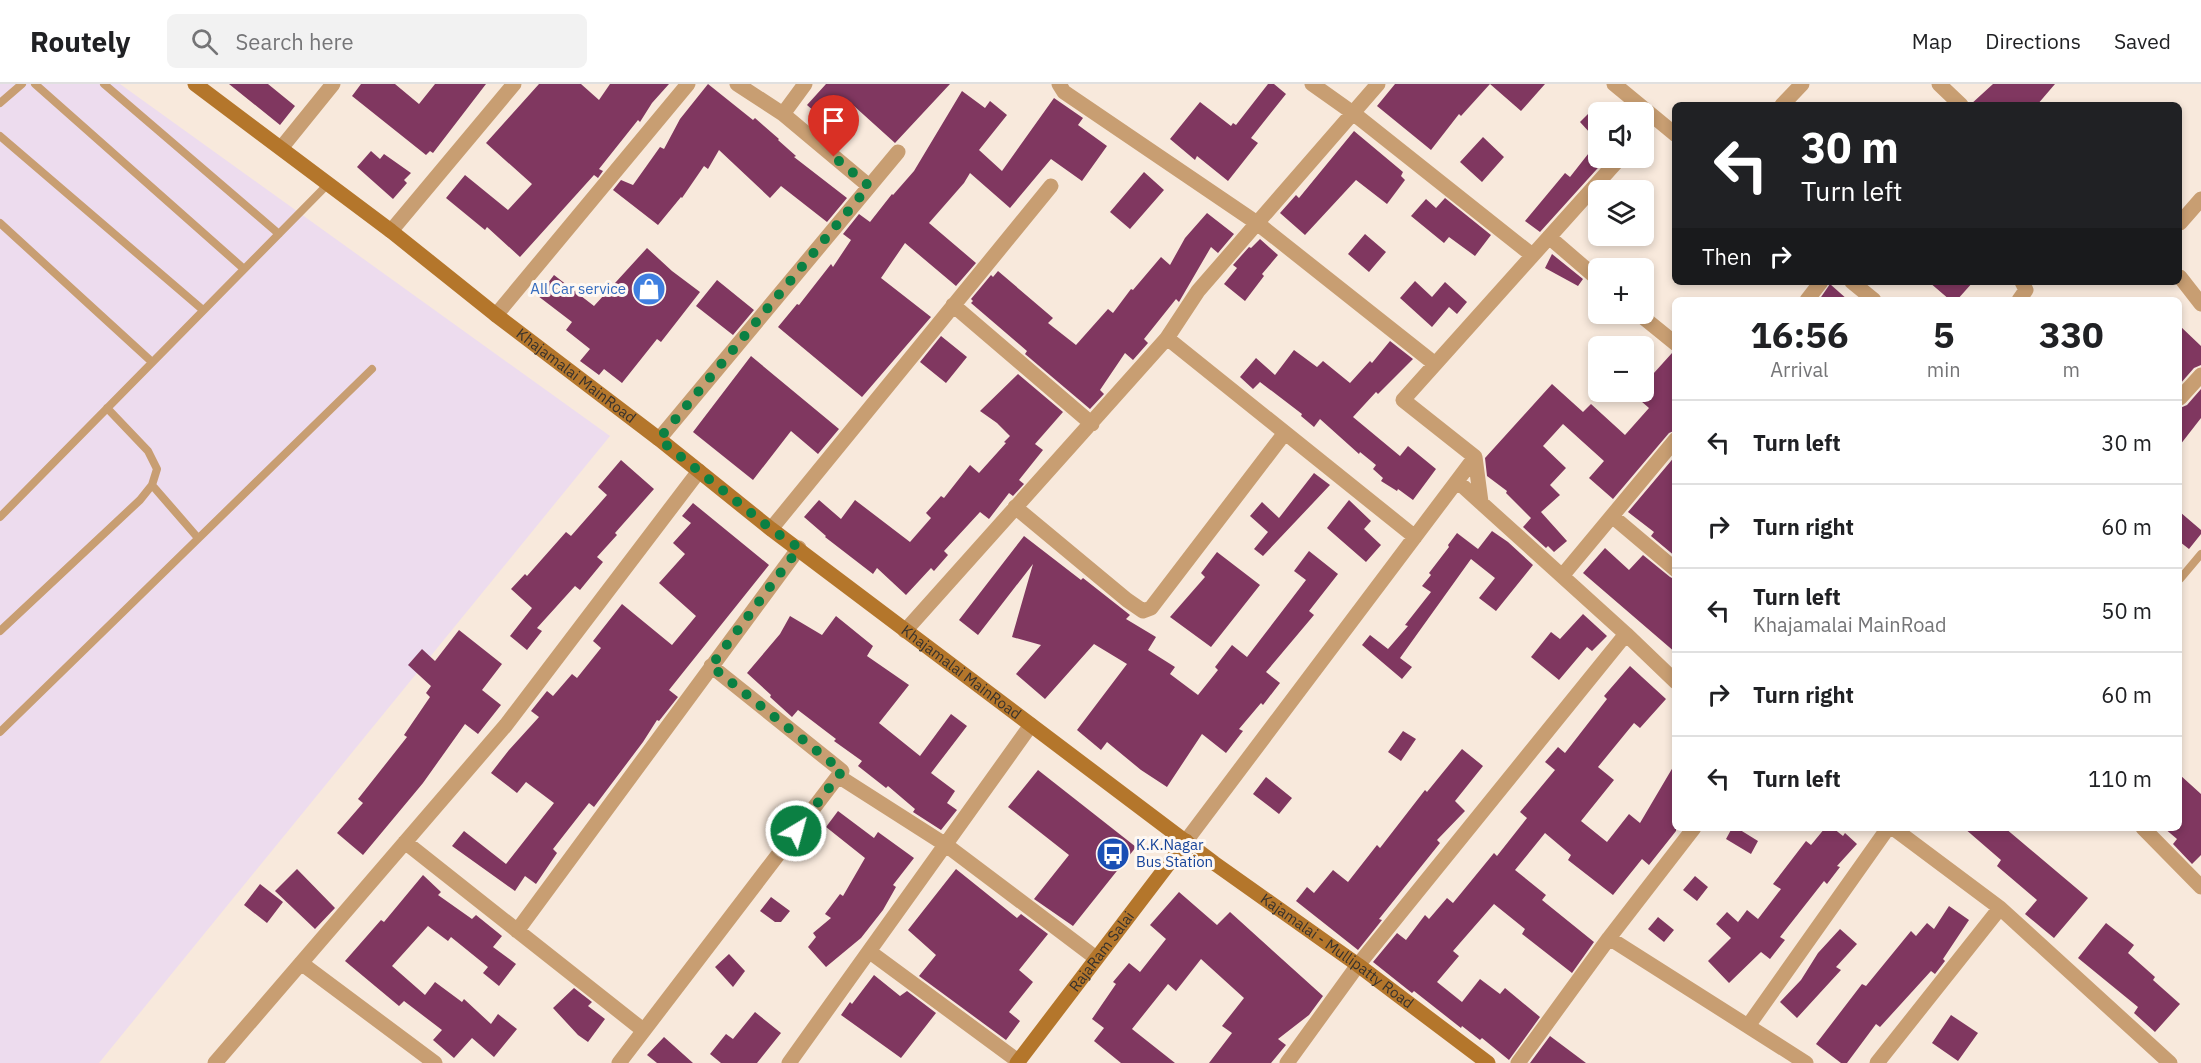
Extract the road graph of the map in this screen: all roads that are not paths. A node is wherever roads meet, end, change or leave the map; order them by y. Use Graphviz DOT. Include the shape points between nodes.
graph roads {
  1 [pos="22,84"];
  2 [pos="35,84"];
  3 [pos="104,84"];
  4 [pos="195,84"];
  5 [pos="333,84"];
  6 [pos="514,84"];
  7 [pos="688,84"];
  8 [pos="737,84"];
  9 [pos="805,84"];
  10 [pos="1059,84"];
  11 [pos="1312,84"];
  12 [pos="1378,84"];
  13 [pos="1614,84"];
  14 [pos="1802,84"];
  15 [pos="1939,84"];
  16 [pos="1785,102"];
  17 [pos="1958,102"];
  18 [pos="0,103"];
  19 [pos="1353,113"];
  20 [pos="783,114"];
  21 [pos="1655,118"];
  22 [pos="1672,132"];
  23 [pos="0,136"];
  24 [pos="282,147"];
  25 [pos="898,152"];
  26 [pos="1611,168"];
  27 [pos="329,183"];
  28 [pos="869,186"];
  29 [pos="1051,186"];
  30 [pos="2201,199"];
  31 [pos="2182,221"];
  32 [pos="0,223"];
  33 [pos="1257,223"];
  34 [pos="391,231"];
  35 [pos="279,234"];
  36 [pos="1549,237"];
  37 [pos="1532,255"];
  38 [pos="244,269"];
  39 [pos="1588,271"];
  40 [pos="2182,280"];
  41 [pos="1818,285"];
  42 [pos="1856,285"];
  43 [pos="1808,297"];
  44 [pos="1870,297"];
  45 [pos="2201,304"];
  46 [pos="953,305"];
  47 [pos="203,310"];
  48 [pos="496,315"];
  49 [pos="1651,324"];
  50 [pos="1167,338"];
  51 [pos="1672,341"];
  52 [pos="152,362"];
  53 [pos="1435,364"];
  54 [pos="372,369"];
  55 [pos="2201,375"];
  56 [pos="2182,396"];
  57 [pos="108,408"];
  58 [pos="1092,424"];
  59 [pos="1284,434"];
  60 [pos="659,439"];
  61 [pos="1672,444"];
  62 [pos="1475,457"];
  63 [pos="699,471"];
  64 [pos="1457,481"];
  65 [pos="152,484"];
  66 [pos="1020,502"];
  67 [pos="1481,502"];
  68 [pos="1612,516"];
  69 [pos="0,517"];
  70 [pos="771,529"];
  71 [pos="1415,537"];
  72 [pos="198,538"];
  73 [pos="799,548"];
  74 [pos="2201,554"];
  75 [pos="1672,566"];
  76 [pos="1562,576"];
  77 [pos="2182,577"];
  78 [pos="905,631"];
  79 [pos="0,632"];
  80 [pos="1626,634"];
  81 [pos="711,666"];
  82 [pos="1672,678"];
  83 [pos="1031,725"];
  84 [pos="0,732"];
  85 [pos="838,776"];
  86 [pos="1692,831"];
  87 [pos="1886,831"];
  88 [pos="1897,831"];
  89 [pos="2146,831"];
  90 [pos="1186,841"];
  91 [pos="405,842"];
  92 [pos="946,846"];
  93 [pos="2201,887"];
  94 [pos="2000,908"];
  95 [pos="517,931"];
  96 [pos="1610,938"];
  97 [pos="870,952"];
  98 [pos="1096,958"];
  99 [pos="301,963"];
  100 [pos="1358,965"];
  101 [pos="1748,1026"];
  102 [pos="643,1030"];
  103 [pos="1017,1062"];
  104 [pos="214,1063"];
  105 [pos="435,1063"];
  106 [pos="619,1063"];
  107 [pos="789,1063"];
  108 [pos="1287,1063"];
  109 [pos="1488,1063"];
  110 [pos="1518,1063"];
  111 [pos="1806,1063"];
  112 [pos="1877,1063"];
  113 [pos="2170,1063"];
  1 -- 18 [label="lane"];
  2 -- 38 [label="lane"];
  3 -- 35 [label="lane"];
  4 -- 24 [label="main road, Khajamalai MainRoad"];
  5 -- 24 [label="street"];
  6 -- 34 [label="street"];
  7 -- 48 [label="street"];
  8 -- 20 [label="street"];
  9 -- 20 [label="street"];
  10 -- 33 [label="street" via="1064,92"];
  11 -- 19 [label="street"];
  12 -- 19 [label="street"];
  13 -- 21 [label="street"];
  14 -- 16 [label="street"];
  15 -- 17 [label="street"];
  19 -- 33 [label="street"];
  19 -- 37 [label="street"];
  20 -- 28 [label="street"];
  21 -- 22 [label="street"];
  23 -- 47 [label="lane"];
  24 -- 27 [label="main road, Khajamalai MainRoad"];
  25 -- 28 [label="street"];
  26 -- 36 [label="street"];
  27 -- 34 [label="main road, Khajamalai MainRoad"];
  27 -- 35 [label="lane"];
  28 -- 60 [label="street"];
  29 -- 46 [label="street"];
  30 -- 31 [label="street"];
  32 -- 52 [label="lane"];
  33 -- 50 [label="street" via="1198,291"];
  33 -- 53 [label="street"];
  34 -- 48 [label="main road, Khajamalai MainRoad"];
  35 -- 38 [label="lane"];
  36 -- 37 [label="street"];
  36 -- 39 [label="street"];
  37 -- 53 [label="street"];
  38 -- 47 [label="lane"];
  40 -- 45 [label="street"];
  41 -- 43 [label="street"];
  42 -- 44 [label="street"];
  46 -- 58 [label="street"];
  46 -- 70 [label="street"];
  47 -- 52 [label="lane"];
  48 -- 60 [label="main road, Khajamalai MainRoad"];
  49 -- 51 [label="street"];
  50 -- 58 [label="street"];
  50 -- 59 [label="street"];
  52 -- 57 [label="lane"];
  53 -- 62 [label="street" via="1403,400"];
  54 -- 72 [label="lane"];
  55 -- 56 [label="street"];
  57 -- 65 [label="lane" via="148,451 157,469"];
  57 -- 69 [label="lane"];
  58 -- 66 [label="street"];
  59 -- 66 [label="street" via="1151,609 1143,611 1127,600 1028,518"];
  59 -- 71 [label="street"];
  60 -- 63 [label="main road, Khajamalai MainRoad"];
  61 -- 68 [label="street"];
  62 -- 64 [label="street"];
  62 -- 67 [label="street"];
  63 -- 70 [label="main road, Khajamalai MainRoad"];
  63 -- 91 [label="street" via="506,725"];
  64 -- 67 [label="street"];
  64 -- 71 [label="street"];
  65 -- 72 [label="lane"];
  65 -- 79 [label="lane" via="140,500"];
  66 -- 78 [label="street"];
  67 -- 76 [label="street"];
  68 -- 75 [label="street"];
  68 -- 76 [label="street"];
  70 -- 73 [label="main road, Khajamalai MainRoad"];
  71 -- 90 [label="street"];
  72 -- 84 [label="lane"];
  73 -- 78 [label="main road, Khajamalai MainRoad"];
  73 -- 81 [label="street"];
  74 -- 77 [label="lane"];
  76 -- 80 [label="street"];
  78 -- 83 [label="main road, Khajamalai MainRoad"];
  80 -- 82 [label="street"];
  80 -- 100 [label="street"];
  81 -- 85 [label="street" via="842,771"];
  81 -- 95 [label="street"];
  83 -- 90 [label="main road, Khajamalai MainRoad"];
  83 -- 92 [label="street"];
  85 -- 92 [label="street"];
  85 -- 102 [label="street"];
  86 -- 96 [label="street"];
  87 -- 101 [label="street"];
  88 -- 94 [label="street"];
  89 -- 93 [label="street"];
  90 -- 98 [label="main road, RajaRam Salai"];
  90 -- 100 [label="main road, Kajamalai - Mullipatty Road"];
  91 -- 95 [label="street"];
  91 -- 99 [label="street"];
  92 -- 97 [label="street"];
  92 -- 98 [label="street"];
  94 -- 112 [label="street"];
  94 -- 113 [label="street"];
  95 -- 102 [label="street"];
  96 -- 101 [label="street"];
  96 -- 110 [label="street"];
  97 -- 103 [label="street"];
  97 -- 107 [label="street"];
  98 -- 103 [label="main road, RajaRam Salai"];
  99 -- 104 [label="street"];
  99 -- 105 [label="street"];
  100 -- 108 [label="street"];
  100 -- 109 [label="main road, Kajamalai - Mullipatty Road"];
  101 -- 111 [label="street"];
  102 -- 106 [label="street"];
}
